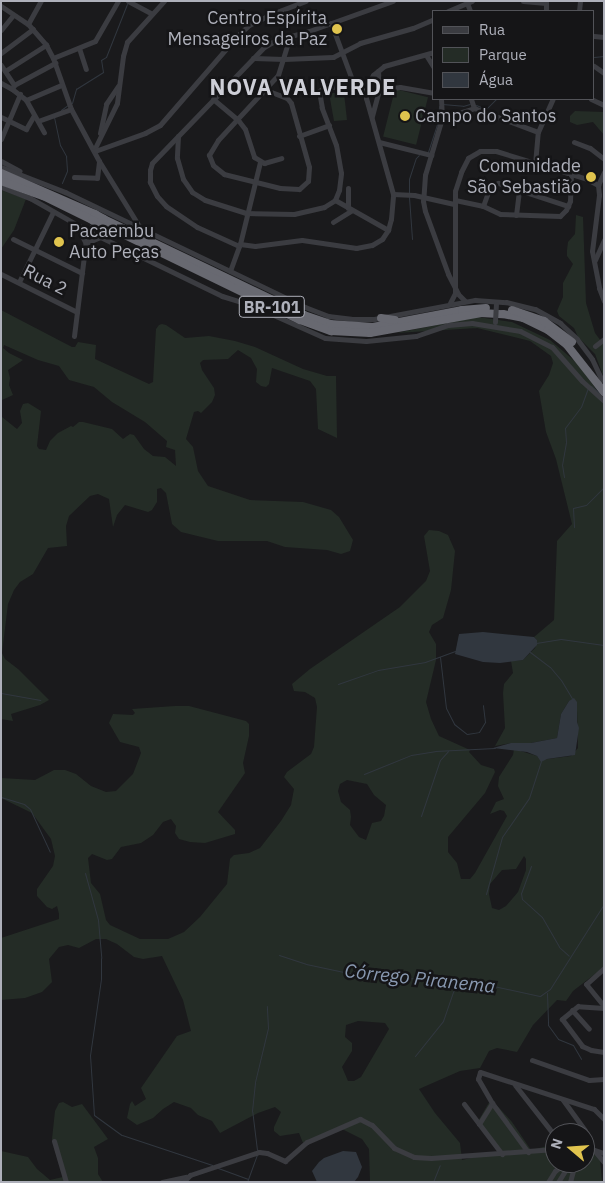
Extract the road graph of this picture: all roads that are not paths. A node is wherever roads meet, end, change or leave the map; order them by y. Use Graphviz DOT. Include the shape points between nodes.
graph roads {
  1 [pos="5,1"];
  2 [pos="41,1"];
  3 [pos="118,1"];
  4 [pos="128,1"];
  5 [pos="164,1"];
  6 [pos="306,1"];
  7 [pos="393,1"];
  8 [pos="523,1"];
  9 [pos="469,2"];
  10 [pos="546,2"];
  11 [pos="2,6"];
  12 [pos="450,10"];
  13 [pos="151,13"];
  14 [pos="13,15"];
  15 [pos="432,20"];
  16 [pos="331,23"];
  17 [pos="28,24"];
  18 [pos="33,29"];
  19 [pos="1,30"];
  20 [pos="290,36"];
  21 [pos="46,45"];
  22 [pos="79,48"];
  23 [pos="1,53"];
  24 [pos="432,53"];
  25 [pos="341,54"];
  26 [pos="426,55"];
  27 [pos="252,58"];
  28 [pos="284,60"];
  29 [pos="54,61"];
  30 [pos="1,65"];
  31 [pos="432,65"];
  32 [pos="86,69"];
  33 [pos="5,71"];
  34 [pos="378,71"];
  35 [pos="1,83"];
  36 [pos="61,84"];
  37 [pos="13,86"];
  38 [pos="354,88"];
  39 [pos="266,90"];
  40 [pos="379,90"];
  41 [pos="365,93"];
  42 [pos="432,93"];
  43 [pos="20,94"];
  44 [pos="116,96"];
  45 [pos="213,99"];
  46 [pos="26,100"];
  47 [pos="441,100"];
  48 [pos="471,100"];
  49 [pos="554,100"];
  50 [pos="474,108"];
  51 [pos="71,109"];
  52 [pos="34,115"];
  53 [pos="1,117"];
  54 [pos="372,117"];
  55 [pos="442,118"];
  56 [pos="238,120"];
  57 [pos="8,121"];
  58 [pos="38,121"];
  59 [pos="103,125"];
  60 [pos="329,125"];
  61 [pos="44,132"];
  62 [pos="538,132"];
  63 [pos="2,136"];
  64 [pos="178,136"];
  65 [pos="299,136"];
  66 [pos="379,142"];
  67 [pos="574,142"];
  68 [pos="94,151"];
  69 [pos="431,155"];
  70 [pos="281,158"];
  71 [pos="604,159"];
  72 [pos="1,161"];
  73 [pos="99,161"];
  74 [pos="260,162"];
  75 [pos="535,164"];
  76 [pos="1,167"];
  77 [pos="604,172"];
  78 [pos="1,173"];
  79 [pos="572,175"];
  80 [pos="29,177"];
  81 [pos="74,177"];
  82 [pos="1,180"];
  83 [pos="255,183"];
  84 [pos="598,185"];
  85 [pos="1,187"];
  86 [pos="348,188"];
  87 [pos="519,190"];
  88 [pos="393,194"];
  89 [pos="423,197"];
  90 [pos="335,200"];
  91 [pos="455,202"];
  92 [pos="482,206"];
  93 [pos="568,206"];
  94 [pos="350,209"];
  95 [pos="53,212"];
  96 [pos="246,214"];
  97 [pos="516,215"];
  98 [pos="99,218"];
  99 [pos="334,222"];
  100 [pos="76,225"];
  101 [pos="139,226"];
  102 [pos="388,230"];
  103 [pos="88,231"];
  104 [pos="100,237"];
  105 [pos="13,239"];
  106 [pos="604,240"];
  107 [pos="86,243"];
  108 [pos="239,245"];
  109 [pos="34,250"];
  110 [pos="594,262"];
  111 [pos="230,271"];
  112 [pos="82,272"];
  113 [pos="1,274"];
  114 [pos="19,282"];
  115 [pos="455,285"];
  116 [pos="465,301"];
  117 [pos="604,301"];
  118 [pos="450,303"];
  119 [pos="497,303"];
  120 [pos="77,312"];
  121 [pos="381,318"];
  122 [pos="402,322"];
  123 [pos="495,324"];
  124 [pos="74,336"];
  125 [pos="604,339"];
  126 [pos="595,346"];
  127 [pos="603,382"];
  128 [pos="604,392"];
  129 [pos="604,401"];
  130 [pos="604,968"];
  131 [pos="604,1007"];
  132 [pos="572,1010"];
  133 [pos="589,1029"];
  134 [pos="604,1046"];
  135 [pos="601,1052"];
  136 [pos="532,1060"];
  137 [pos="604,1079"];
  138 [pos="513,1084"];
  139 [pos="563,1100"];
  140 [pos="492,1103"];
  141 [pos="464,1104"];
  142 [pos="603,1117"];
  143 [pos="581,1123"];
  144 [pos="479,1124"];
  145 [pos="545,1124"];
  146 [pos="54,1141"];
  147 [pos="545,1150"];
  148 [pos="595,1151"];
  149 [pos="528,1152"];
  150 [pos="502,1154"];
  151 [pos="604,1162"];
  152 [pos="187,1177"];
  153 [pos="66,1182"];
  154 [pos="162,1182"];
  155 [pos="182,1182"];
  1 -- 11 [label="street"];
  2 -- 17 [label="street"];
  3 -- 22 [label="street" via="95,42"];
  4 -- 13 [label="street"];
  5 -- 13 [label="street"];
  6 -- 68 [label="street" via="249,25 160,125"];
  7 -- 16 [label="street"];
  8 -- 10 [label="street"];
  9 -- 12 [label="street"];
  11 -- 14 [label="street"];
  13 -- 44 [label="street" via="127,42"];
  14 -- 17 [label="street"];
  14 -- 19 [label="street"];
  15 -- 25 [label="street" via="378,37"];
  16 -- 20 [label="street"];
  16 -- 25 [label="street"];
  17 -- 18 [label="street"];
  18 -- 21 [label="street"];
  18 -- 23 [label="street"];
  20 -- 27 [label="street" via="270,43"];
  20 -- 28 [label="street"];
  21 -- 29 [label="street"];
  21 -- 33 [label="street"];
  22 -- 29 [label="street"];
  22 -- 32 [label="street"];
  24 -- 26 [label="street"];
  25 -- 28 [label="street" via="327,58"];
  25 -- 38 [label="street"];
  26 -- 31 [label="street"];
  26 -- 34 [label="street" via="394,63"];
  27 -- 28 [label="street"];
  27 -- 45 [label="street"];
  28 -- 39 [label="street" via="278,75"];
  29 -- 36 [label="street"];
  29 -- 37 [label="street"];
  30 -- 33 [label="street"];
  33 -- 37 [label="street"];
  34 -- 40 [label="street"];
  34 -- 41 [label="street" via="369,80"];
  35 -- 37 [label="street"];
  36 -- 46 [label="street"];
  36 -- 51 [label="street"];
  37 -- 43 [label="street"];
  38 -- 41 [label="street"];
  38 -- 60 [label="street" via="320,89 322,108"];
  39 -- 56 [label="street"];
  39 -- 65 [label="street" via="290,100"];
  40 -- 42 [label="street" via="400,87"];
  40 -- 54 [label="street"];
  41 -- 54 [label="street"];
  43 -- 46 [label="street"];
  43 -- 57 [label="street"];
  44 -- 59 [label="street" via="113,113"];
  44 -- 59 [label="street" via="106,104"];
  45 -- 56 [label="street"];
  45 -- 64 [label="street"];
  46 -- 52 [label="street"];
  47 -- 55 [label="street"];
  48 -- 50 [label="street"];
  49 -- 62 [label="street"];
  50 -- 55 [label="street"];
  50 -- 62 [label="street"];
  51 -- 58 [label="street"];
  51 -- 68 [label="street"];
  52 -- 57 [label="street" via="27,129"];
  52 -- 58 [label="street"];
  53 -- 57 [label="street"];
  54 -- 66 [label="street"];
  55 -- 69 [label="street"];
  56 -- 74 [label="street" via="245,129 252,155"];
  56 -- 83 [label="street" via="212,147 210,159 224,174"];
  57 -- 63 [label="street"];
  58 -- 61 [label="street"];
  59 -- 68 [label="street"];
  60 -- 65 [label="street"];
  60 -- 90 [label="street" via="341,174"];
  62 -- 75 [label="street"];
  64 -- 96 [label="street" via="179,168 192,192 205,200"];
  64 -- 108 [label="street" via="152,163 149,176 154,191 166,206 186,220"];
  65 -- 83 [label="street" via="309,167 305,186 292,190"];
  66 -- 69 [label="street"];
  66 -- 88 [label="street"];
  67 -- 71 [label="street" via="597,152"];
  68 -- 73 [label="street"];
  69 -- 89 [label="street"];
  70 -- 74 [label="street"];
  72 -- 80 [label="street"];
  73 -- 81 [label="street" via="97,178"];
  73 -- 101 [label="street"];
  74 -- 83 [label="street"];
  75 -- 79 [label="street"];
  75 -- 91 [label="street" via="496,151 480,151 468,158 461,172"];
  76 -- 80 [label="street"];
  77 -- 84 [label="street"];
  78 -- 98 [label="highway, BR-101"];
  79 -- 84 [label="street"];
  79 -- 93 [label="street"];
  80 -- 98 [label="street"];
  82 -- 98 [label="highway, BR-101"];
  83 -- 96 [label="street"];
  84 -- 110 [label="street"];
  85 -- 95 [label="street" via="24,195"];
  86 -- 94 [label="street"];
  87 -- 92 [label="street" via="493,184"];
  87 -- 93 [label="street"];
  87 -- 97 [label="street"];
  88 -- 89 [label="street"];
  88 -- 102 [label="street"];
  89 -- 91 [label="street"];
  89 -- 115 [label="street" via="425,211"];
  90 -- 94 [label="street"];
  90 -- 96 [label="street" via="324,207 294,214"];
  91 -- 92 [label="street"];
  91 -- 115 [label="street"];
  92 -- 97 [label="street" via="494,212"];
  93 -- 97 [label="street" via="560,216"];
  94 -- 99 [label="street"];
  94 -- 102 [label="street"];
  95 -- 100 [label="street"];
  95 -- 109 [label="street"];
  96 -- 108 [label="street"];
  98 -- 101 [label="street"];
  98 -- 103 [label="street"];
  98 -- 104 [label="street" via="95,232"];
  98 -- 122 [label="highway, BR-101" via="317,320 358,328"];
  98 -- 128 [label="highway, BR-101" via="300,320 331,331 370,333 481,313 524,318 568,345"];
  100 -- 103 [label="street"];
  100 -- 107 [label="street"];
  101 -- 111 [label="street"];
  102 -- 108 [label="street" via="378,241 360,247 302,240"];
  103 -- 104 [label="street"];
  103 -- 107 [label="street"];
  104 -- 107 [label="street"];
  104 -- 123 [label="street" via="222,296 251,305 325,338 366,342 416,336 448,325"];
  105 -- 109 [label="street"];
  106 -- 110 [label="street"];
  107 -- 112 [label="street"];
  108 -- 111 [label="street"];
  109 -- 112 [label="street"];
  109 -- 114 [label="street"];
  110 -- 117 [label="street"];
  111 -- 121 [label="street" via="320,313 351,319"];
  112 -- 120 [label="street"];
  113 -- 114 [label="street, Rua 2"];
  114 -- 120 [label="street, Rua 2"];
  115 -- 116 [label="street"];
  115 -- 118 [label="street"];
  116 -- 118 [label="street"];
  116 -- 119 [label="street"];
  118 -- 121 [label="street"];
  119 -- 123 [label="street, bridge"];
  119 -- 127 [label="street" via="534,309 560,323 586,350"];
  120 -- 124 [label="street"];
  121 -- 122 [label="highway"];
  122 -- 127 [label="highway, BR-101" via="477,308 522,312 563,334"];
  123 -- 129 [label="street" via="520,331 552,348"];
  125 -- 126 [label="street"];
  130 -- 131 [label="street" via="587,982 587,987"];
  131 -- 132 [label="street" via="578,1006"];
  132 -- 133 [label="street"];
  132 -- 135 [label="street" via="562,1019 582,1046"];
  134 -- 135 [label="street"];
  136 -- 137 [label="street" via="589,1080"];
  138 -- 139 [label="street"];
  138 -- 140 [label="street" via="478,1072 479,1082"];
  138 -- 145 [label="street"];
  139 -- 142 [label="street" via="597,1111"];
  139 -- 143 [label="street"];
  140 -- 144 [label="street"];
  140 -- 149 [label="street"];
  141 -- 144 [label="street"];
  144 -- 150 [label="street"];
  146 -- 153 [label="street"];
  147 -- 149 [label="street"];
  148 -- 151 [label="street"];
  149 -- 150 [label="street"];
  150 -- 152 [label="street" via="414,1157 394,1148 368,1121 356,1120 307,1142 285,1161 259,1152"];
  152 -- 154 [label="street"];
  152 -- 155 [label="street"];
}
